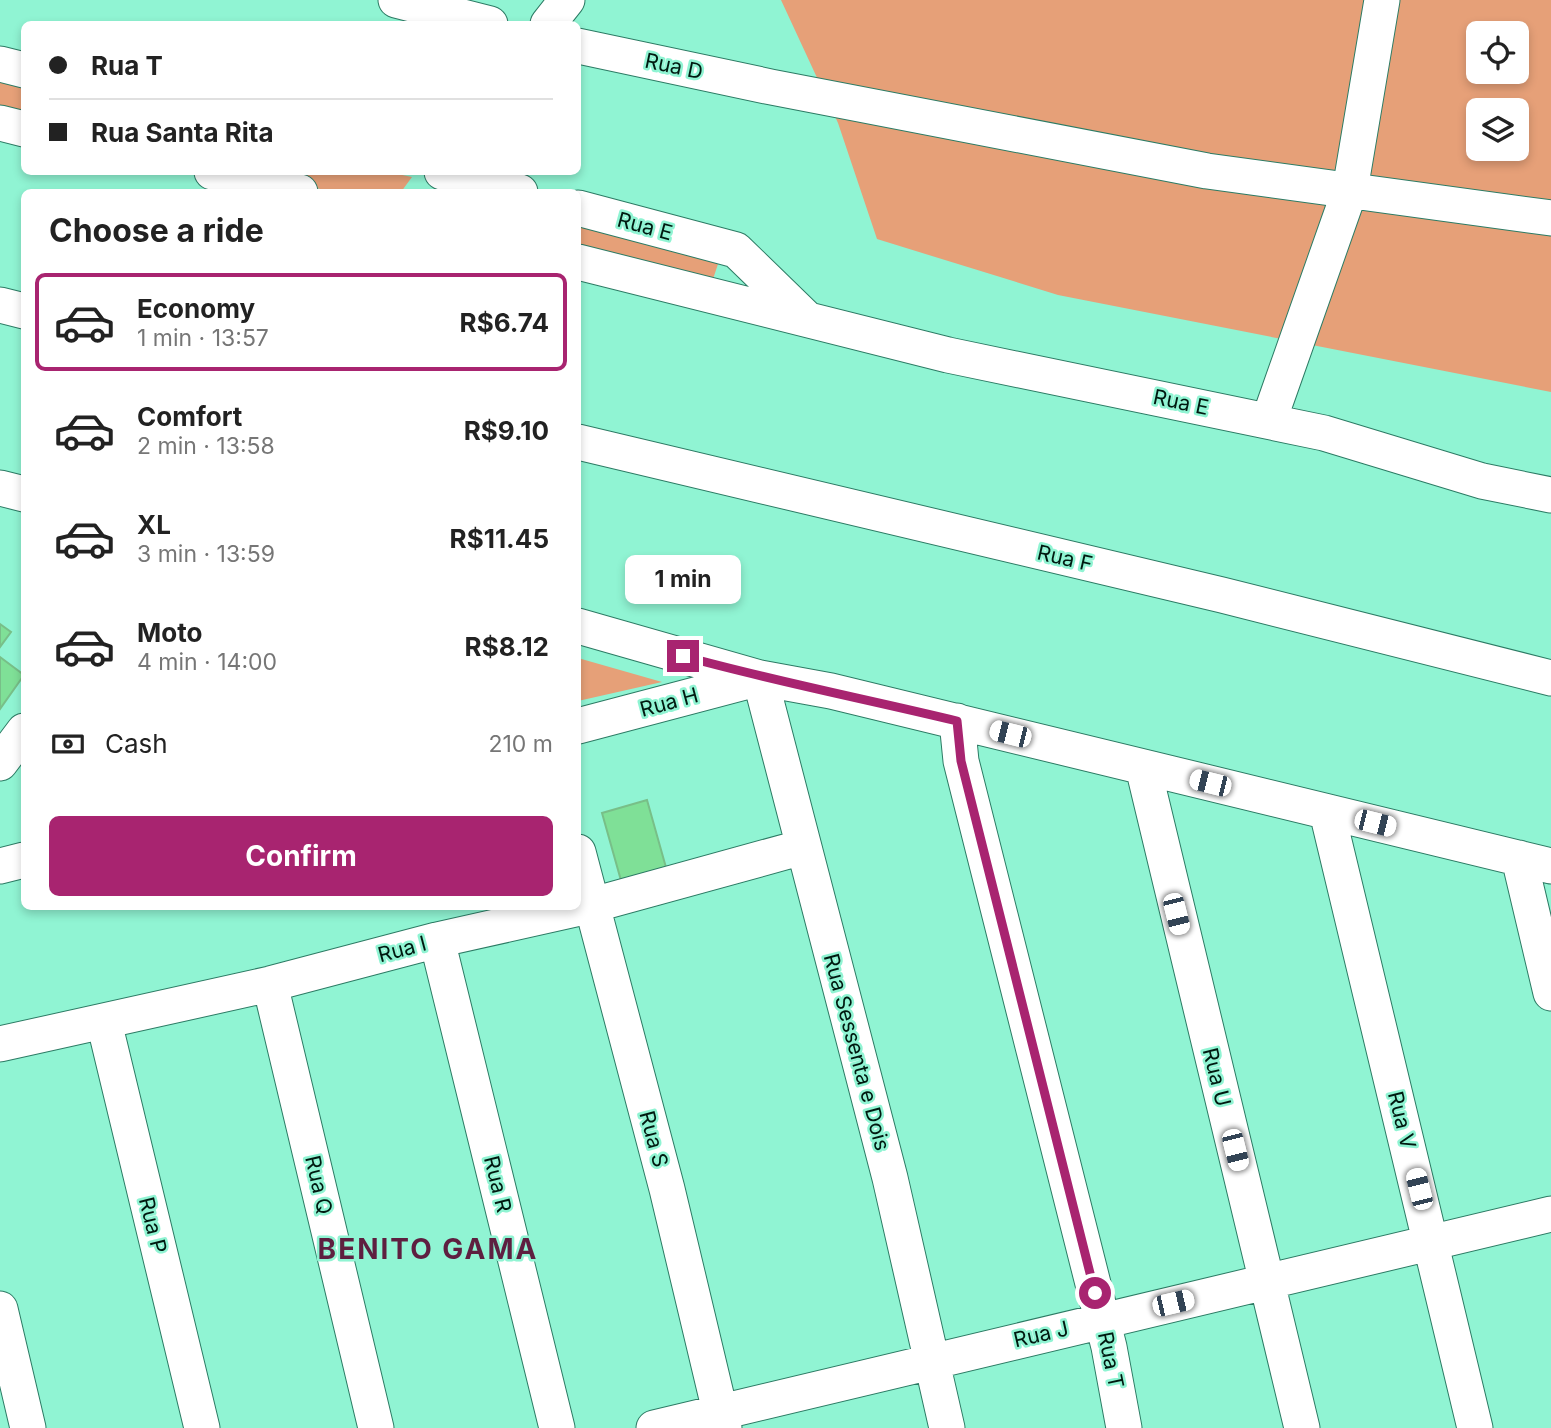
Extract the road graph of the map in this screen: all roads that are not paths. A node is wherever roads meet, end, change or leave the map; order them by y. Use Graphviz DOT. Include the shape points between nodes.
graph roads {
  1 [pos="396,0"];
  2 [pos="567,0"];
  3 [pos="1382,0"];
  4 [pos="478,21"];
  5 [pos="550,21"];
  6 [pos="581,47"];
  7 [pos="0,64"];
  8 [pos="21,69"];
  9 [pos="0,123"];
  10 [pos="21,128"];
  11 [pos="225,175"];
  12 [pos="454,175"];
  13 [pos="287,189"];
  14 [pos="508,189"];
  15 [pos="1350,190"];
  16 [pos="581,209"];
  17 [pos="1551,218"];
  18 [pos="581,263"];
  19 [pos="0,305"];
  20 [pos="21,310"];
  21 [pos="809,321"];
  22 [pos="1269,420"];
  23 [pos="581,443"];
  24 [pos="0,488"];
  25 [pos="21,493"];
  26 [pos="1551,495"];
  27 [pos="581,627"];
  28 [pos="760,678"];
  29 [pos="1551,678"];
  30 [pos="957,721"];
  31 [pos="581,725"];
  32 [pos="21,735"];
  33 [pos="0,763"];
  34 [pos="1143,766"];
  35 [pos="1326,812"];
  36 [pos="803,847"];
  37 [pos="21,861"];
  38 [pos="1535,862"];
  39 [pos="0,866"];
  40 [pos="581,866"];
  41 [pos="590,906"];
  42 [pos="581,908"];
  43 [pos="572,910"];
  44 [pos="437,940"];
  45 [pos="270,984"];
  46 [pos="1551,993"];
  47 [pos="104,1023"];
  48 [pos="0,1044"];
  49 [pos="1551,1214"];
  50 [pos="1432,1243"];
  51 [pos="1267,1282"];
  52 [pos="0,1309"];
  53 [pos="1102,1320"];
  54 [pos="932,1360"];
  55 [pos="722,1420"];
  56 [pos="28,1428"];
  57 [pos="202,1428"];
  58 [pos="376,1428"];
  59 [pos="557,1428"];
  60 [pos="654,1428"];
  61 [pos="947,1428"];
  62 [pos="1124,1428"];
  63 [pos="1302,1428"];
  64 [pos="1475,1428"];
  1 -- 4 [label="street"];
  2 -- 5 [label="street"];
  3 -- 15 [label="street"];
  6 -- 15 [label="street, Rua D" via="1207,171"];
  7 -- 8 [label="street"];
  9 -- 10 [label="street"];
  11 -- 13 [label="street"];
  12 -- 14 [label="street"];
  15 -- 17 [label="street, Rua D"];
  15 -- 22 [label="street"];
  16 -- 21 [label="street, Rua E" via="736,250"];
  18 -- 21 [label="street, Rua E"];
  19 -- 20 [label="street"];
  21 -- 22 [label="street, Rua E" via="1009,369"];
  22 -- 26 [label="street, Rua E" via="1324,432 1482,481"];
  23 -- 29 [label="street, Rua F"];
  24 -- 25 [label="street"];
  27 -- 28 [label="street"];
  28 -- 30 [label="street"];
  28 -- 31 [label="street, Rua H"];
  28 -- 36 [label="street, Rua Sessenta e Dois"];
  30 -- 34 [label="street"];
  30 -- 53 [label="street, Rua T" via="961,761"];
  32 -- 33 [label="street"];
  34 -- 35 [label="street"];
  34 -- 51 [label="street, Rua U"];
  35 -- 38 [label="street"];
  35 -- 50 [label="street, Rua V"];
  36 -- 41 [label="street, Rua I"];
  36 -- 54 [label="street, Rua Sessenta e Dois" via="890,1178"];
  37 -- 39 [label="street"];
  38 -- 46 [label="street"];
  40 -- 41 [label="street, Rua S"];
  41 -- 42 [label="street, Rua I"];
  41 -- 55 [label="street, Rua S" via="667,1189"];
  43 -- 44 [label="street, Rua I"];
  44 -- 45 [label="street, Rua I"];
  44 -- 59 [label="street, Rua R"];
  45 -- 47 [label="street, Rua I"];
  45 -- 58 [label="street, Rua Q"];
  47 -- 48 [label="street, Rua I"];
  47 -- 57 [label="street, Rua P"];
  49 -- 50 [label="street, Rua J"];
  50 -- 51 [label="street, Rua J"];
  50 -- 64 [label="street, Rua V"];
  51 -- 53 [label="street, Rua J"];
  51 -- 63 [label="street, Rua U"];
  52 -- 56 [label="street"];
  53 -- 54 [label="street, Rua J"];
  53 -- 62 [label="street, Rua T"];
  54 -- 55 [label="street, Rua J"];
  54 -- 61 [label="street, Rua Sessenta e Dois"];
  55 -- 60 [label="street, Rua J"];
}
